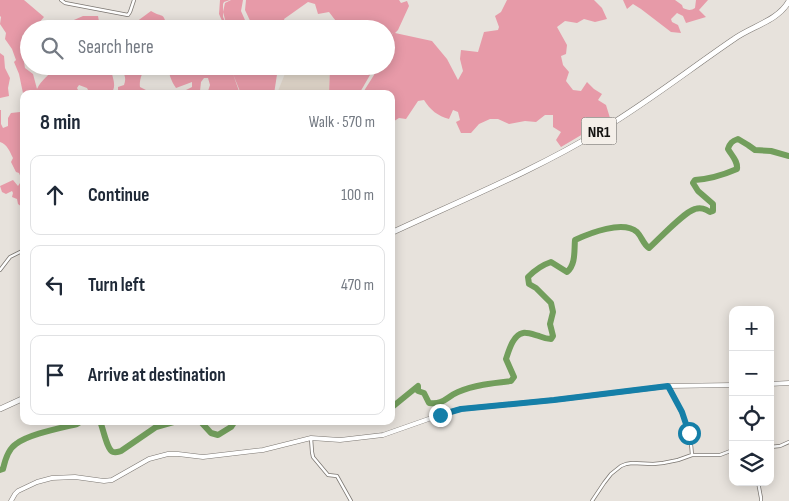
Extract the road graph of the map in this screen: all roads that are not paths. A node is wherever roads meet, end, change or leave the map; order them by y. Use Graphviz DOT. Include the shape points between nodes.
graph roads {
  1 [pos="61,0"];
  2 [pos="134,0"];
  3 [pos="789,1"];
  4 [pos="395,231"];
  5 [pos="20,252"];
  6 [pos="0,270"];
  7 [pos="789,383"];
  8 [pos="774,384"];
  9 [pos="729,385"];
  10 [pos="668,386"];
  11 [pos="20,400"];
  12 [pos="0,409"];
  13 [pos="311,438"];
  14 [pos="789,442"];
  15 [pos="774,447"];
  16 [pos="729,452"];
  17 [pos="692,455"];
  18 [pos="759,486"];
  19 [pos="11,501"];
  20 [pos="351,501"];
  21 [pos="592,501"];
  22 [pos="761,501"];
  1 -- 2 [label="street" via="128,15"];
  3 -- 4 [label="highway, NR1" via="782,12 736,37 602,130 537,165"];
  5 -- 6 [label="street" via="10,257"];
  7 -- 8 [label="main road"];
  9 -- 10 [label="main road"];
  10 -- 13 [label="main road" via="454,410 383,435 340,440"];
  10 -- 17 [label="street" via="682,412"];
  11 -- 12 [label="highway"];
  13 -- 19 [label="main road" via="263,450 202,456 159,455 112,480 70,477 33,483 18,491"];
  13 -- 20 [label="street" via="314,457 328,475 337,476"];
  14 -- 15 [label="street"];
  16 -- 17 [label="street" via="720,455"];
  17 -- 21 [label="street" via="670,462 621,466 604,482"];
  18 -- 22 [label="street"];
}
